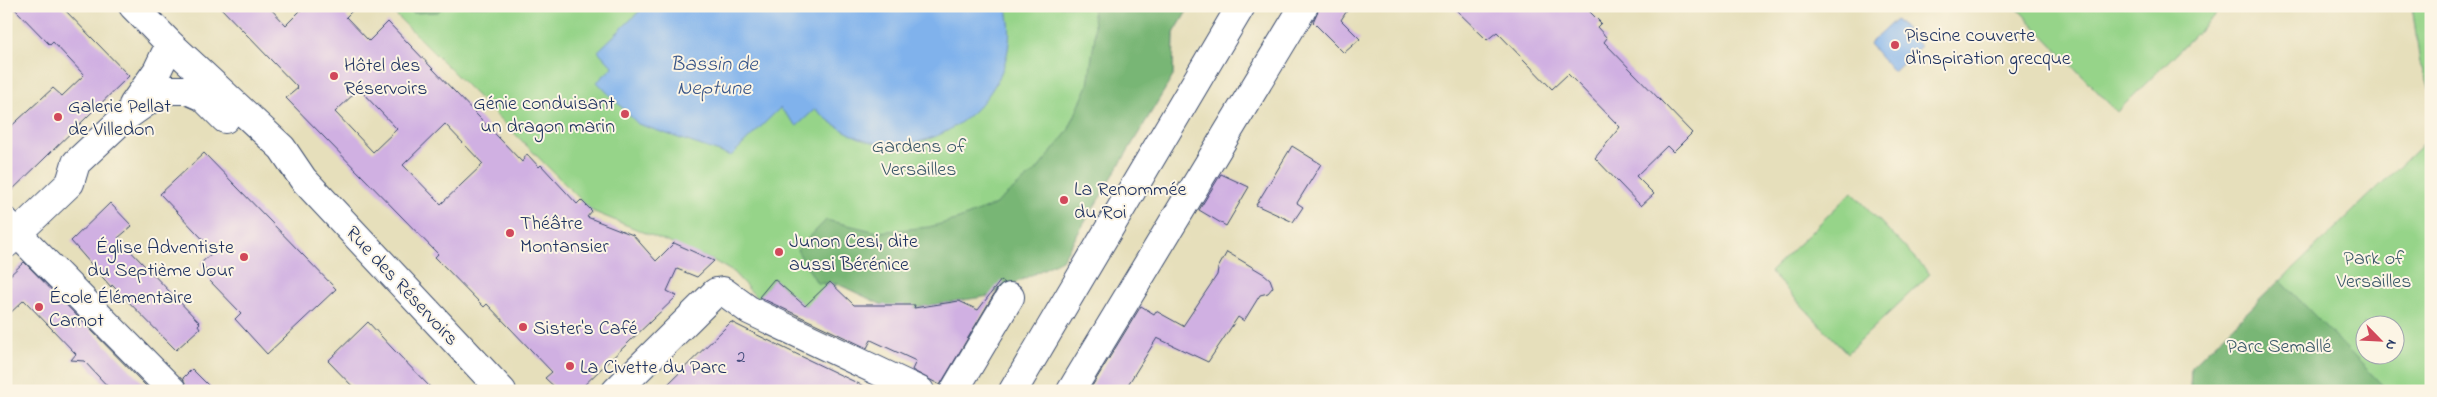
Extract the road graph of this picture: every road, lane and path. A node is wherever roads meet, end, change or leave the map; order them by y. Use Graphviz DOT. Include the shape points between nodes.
graph roads {
  1 [pos="133,6"];
  2 [pos="1241,6"];
  3 [pos="1304,6"];
  4 [pos="170,44"];
  5 [pos="124,118"];
  6 [pos="303,179"];
  7 [pos="10,233"];
  8 [pos="1010,297"];
  9 [pos="173,391"];
  10 [pos="502,391"];
  11 [pos="616,391"];
  12 [pos="920,391"];
  13 [pos="954,391"];
  14 [pos="1013,391"];
  15 [pos="1071,391"];
  1 -- 4 [label="street, Rue des Réservoirs"];
  2 -- 14 [label="street"];
  3 -- 15 [label="street"];
  4 -- 5 [label="street"];
  4 -- 6 [label="street, Rue des Réservoirs" via="282,148"];
  5 -- 6 [label="street, Rue des Réservoirs" via="167,90 187,90 203,97 276,168"];
  5 -- 7 [label="street" via="76,163 70,183"];
  6 -- 10 [label="street, Rue des Réservoirs"];
  7 -- 9 [label="street"];
  8 -- 13 [label="street"];
  11 -- 12 [label="street" via="716,292 723,291 749,310"];
}
